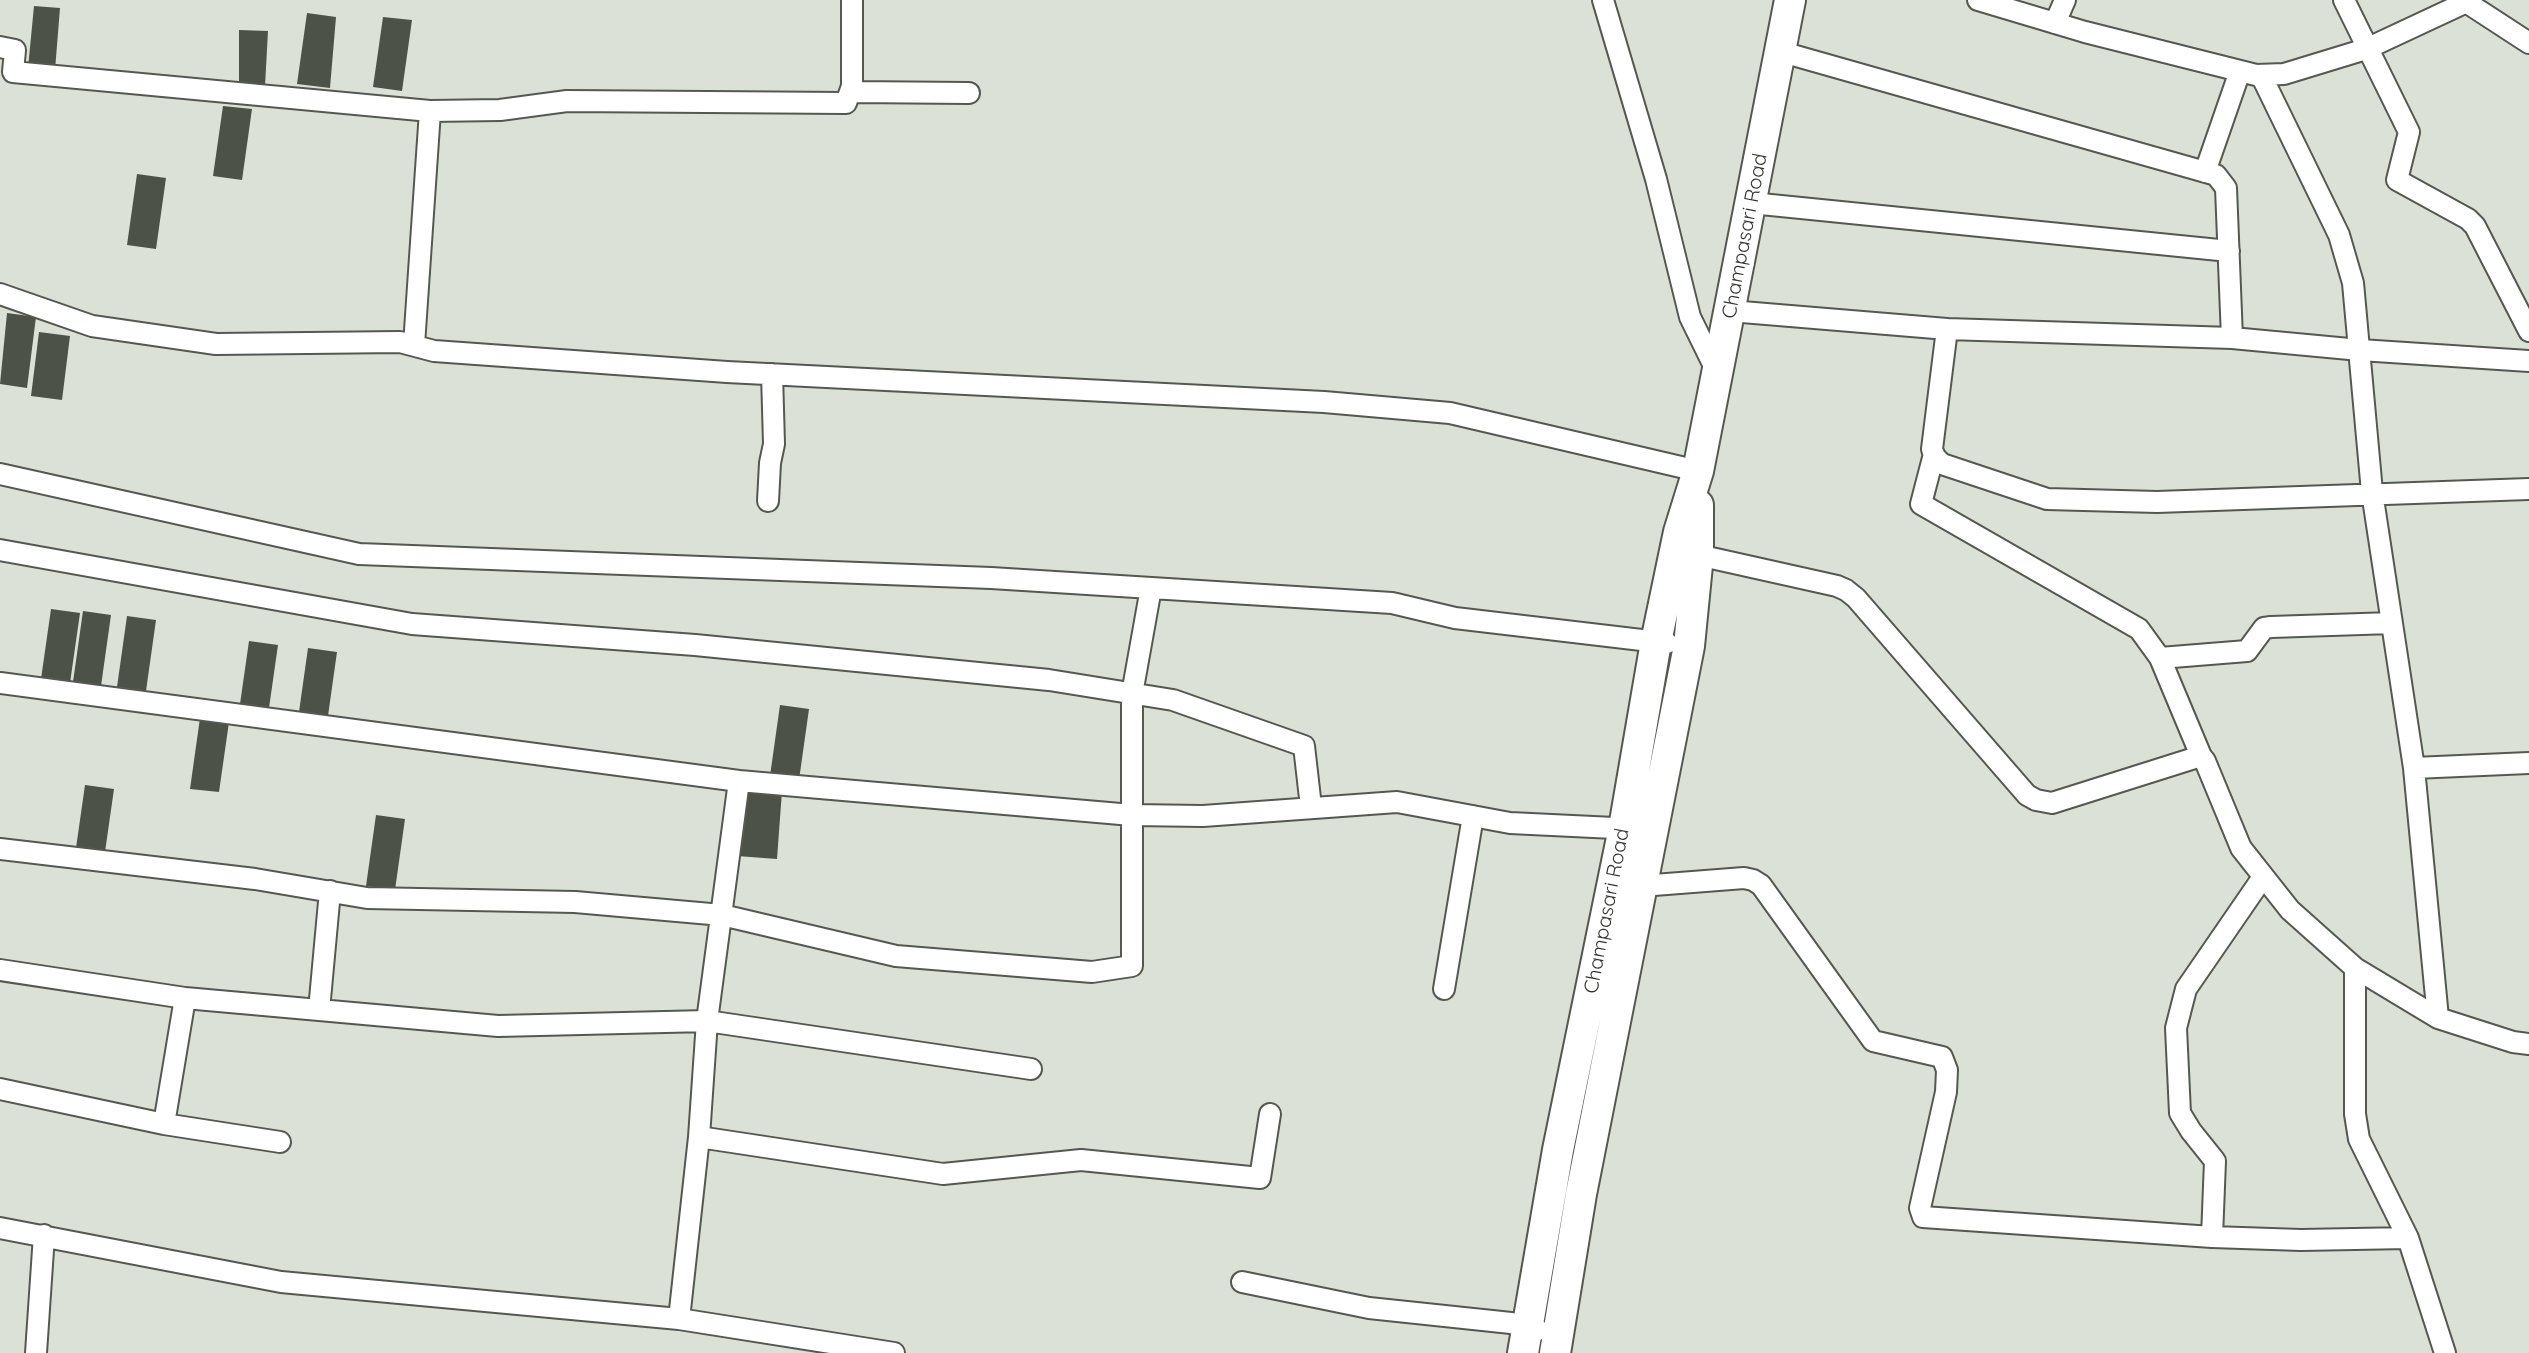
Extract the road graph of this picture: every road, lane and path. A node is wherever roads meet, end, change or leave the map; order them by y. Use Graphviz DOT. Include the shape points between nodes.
graph roads {
  1 [pos="852,0"];
  2 [pos="1603,0"];
  3 [pos="1790,0"];
  4 [pos="1978,0"];
  5 [pos="2065,0"];
  6 [pos="2344,0"];
  7 [pos="2466,1"];
  8 [pos="2055,23"];
  9 [pos="2529,43"];
  10 [pos="0,47"];
  11 [pos="2366,49"];
  12 [pos="1782,52"];
  13 [pos="2240,71"];
  14 [pos="2261,75"];
  15 [pos="852,86"];
  16 [pos="969,93"];
  17 [pos="430,111"];
  18 [pos="2205,172"];
  19 [pos="1751,203"];
  20 [pos="2229,251"];
  21 [pos="0,294"];
  22 [pos="1730,311"];
  23 [pos="1947,329"];
  24 [pos="2529,331"];
  25 [pos="2232,338"];
  26 [pos="414,345"];
  27 [pos="2360,350"];
  28 [pos="2529,361"];
  29 [pos="772,374"];
  30 [pos="1718,374"];
  31 [pos="1934,454"];
  32 [pos="1698,471"];
  33 [pos="0,474"];
  34 [pos="2529,489"];
  35 [pos="2372,492"];
  36 [pos="768,501"];
  37 [pos="0,550"];
  38 [pos="1698,555"];
  39 [pos="1151,588"];
  40 [pos="2392,623"];
  41 [pos="1656,642"];
  42 [pos="1689,646"];
  43 [pos="2160,658"];
  44 [pos="0,683"];
  45 [pos="1132,694"];
  46 [pos="2201,756"];
  47 [pos="2529,763"];
  48 [pos="2414,768"];
  49 [pos="739,781"];
  50 [pos="1311,807"];
  51 [pos="1132,815"];
  52 [pos="1473,816"];
  53 [pos="1637,829"];
  54 [pos="0,849"];
  55 [pos="2263,877"];
  56 [pos="1641,886"];
  57 [pos="330,891"];
  58 [pos="722,915"];
  59 [pos="2355,968"];
  60 [pos="0,970"];
  61 [pos="1444,989"];
  62 [pos="185,998"];
  63 [pos="319,1010"];
  64 [pos="2438,1018"];
  65 [pos="707,1021"];
  66 [pos="2529,1044"];
  67 [pos="1031,1069"];
  68 [pos="0,1089"];
  69 [pos="1270,1114"];
  70 [pos="164,1124"];
  71 [pos="699,1137"];
  72 [pos="280,1142"];
  73 [pos="0,1228"];
  74 [pos="44,1235"];
  75 [pos="2212,1237"];
  76 [pos="2408,1238"];
  77 [pos="1242,1282"];
  78 [pos="679,1319"];
  79 [pos="1525,1340"];
  80 [pos="1556,1344"];
  81 [pos="36,1353"];
  82 [pos="894,1353"];
  83 [pos="2445,1353"];
  1 -- 15 [label="street"];
  2 -- 30 [label="street" via="1690,317"];
  3 -- 12 [label="main road, Champasari Road"];
  4 -- 8 [label="street"];
  5 -- 8 [label="street"];
  6 -- 11 [label="street"];
  7 -- 9 [label="street"];
  7 -- 11 [label="street"];
  8 -- 13 [label="street"];
  10 -- 17 [label="street" via="15,50 13,72"];
  11 -- 14 [label="street" via="2284,74"];
  11 -- 24 [label="street" via="2409,132 2397,180 2475,226"];
  12 -- 18 [label="street"];
  12 -- 19 [label="main road, Champasari Road"];
  13 -- 14 [label="street"];
  13 -- 18 [label="street"];
  14 -- 27 [label="street" via="2339,235 2353,283"];
  15 -- 16 [label="street" via="852,92"];
  15 -- 17 [label="street" via="846,103 567,101 500,110"];
  17 -- 26 [label="street"];
  18 -- 20 [label="street" via="2221,179 2226,188"];
  19 -- 20 [label="street"];
  19 -- 22 [label="main road, Champasari Road"];
  20 -- 25 [label="street"];
  21 -- 26 [label="street" via="92,326 216,344"];
  22 -- 23 [label="street"];
  22 -- 30 [label="main road, Champasari Road"];
  23 -- 25 [label="street"];
  23 -- 31 [label="street"];
  25 -- 27 [label="street"];
  26 -- 29 [label="street" via="434,351"];
  27 -- 28 [label="street"];
  27 -- 35 [label="street"];
  29 -- 32 [label="street" via="1450,413"];
  29 -- 36 [label="street" via="774,444"];
  30 -- 32 [label="main road, Champasari Road"];
  31 -- 35 [label="street" via="1942,464 2056,500 2157,502"];
  31 -- 43 [label="street" via="1923,506 2139,629"];
  32 -- 38 [label="main road, Champasari Road"];
  32 -- 41 [label="main road, Champasari Road"];
  33 -- 39 [label="street" via="359,554"];
  34 -- 35 [label="street"];
  35 -- 40 [label="street"];
  37 -- 45 [label="street" via="412,624 695,645 1049,680"];
  38 -- 42 [label="main road, Champasari Road"];
  38 -- 46 [label="street" via="1846,590 2036,800 2052,803"];
  39 -- 41 [label="street" via="1392,603 1455,618"];
  39 -- 45 [label="street"];
  40 -- 43 [label="street" via="2266,627 2247,651"];
  40 -- 48 [label="street"];
  41 -- 42 [label="street"];
  41 -- 53 [label="main road, Champasari Road"];
  42 -- 53 [label="main road, Champasari Road"];
  43 -- 46 [label="street"];
  44 -- 49 [label="street"];
  45 -- 50 [label="street" via="1173,700 1304,746"];
  45 -- 51 [label="street"];
  46 -- 55 [label="street" via="2241,848"];
  47 -- 48 [label="street"];
  48 -- 64 [label="street"];
  49 -- 51 [label="street"];
  49 -- 58 [label="street"];
  50 -- 51 [label="street" via="1203,816"];
  50 -- 52 [label="street" via="1397,802"];
  51 -- 58 [label="street" via="1132,966 1092,972 896,956"];
  52 -- 53 [label="street" via="1510,823"];
  52 -- 61 [label="street"];
  53 -- 56 [label="main road, Champasari Road"];
  53 -- 79 [label="main road, Champasari Road" via="1558,1150"];
  54 -- 57 [label="street"];
  55 -- 59 [label="street" via="2290,910"];
  55 -- 75 [label="street" via="2186,989 2176,1028 2180,1113 2215,1161"];
  56 -- 75 [label="street" via="1753,880 1873,1041 1942,1057 1946,1092 1920,1208 1923,1217"];
  56 -- 80 [label="main road, Champasari Road"];
  57 -- 58 [label="street" via="367,898 575,902"];
  57 -- 63 [label="street"];
  58 -- 65 [label="street"];
  59 -- 64 [label="street"];
  59 -- 76 [label="street" via="2359,1139"];
  60 -- 62 [label="street"];
  62 -- 63 [label="street"];
  62 -- 70 [label="street"];
  63 -- 65 [label="street" via="498,1026"];
  64 -- 66 [label="street"];
  65 -- 67 [label="street"];
  65 -- 71 [label="street"];
  68 -- 70 [label="street"];
  69 -- 71 [label="street" via="1260,1178 1081,1160 943,1174"];
  70 -- 72 [label="street"];
  71 -- 78 [label="street"];
  73 -- 74 [label="street"];
  74 -- 78 [label="street" via="281,1282"];
  74 -- 81 [label="street"];
  75 -- 76 [label="street"];
  76 -- 83 [label="street"];
  77 -- 79 [label="street" via="1369,1308 1511,1323"];
  78 -- 82 [label="street"];
  79 -- 80 [label="street"];
}
